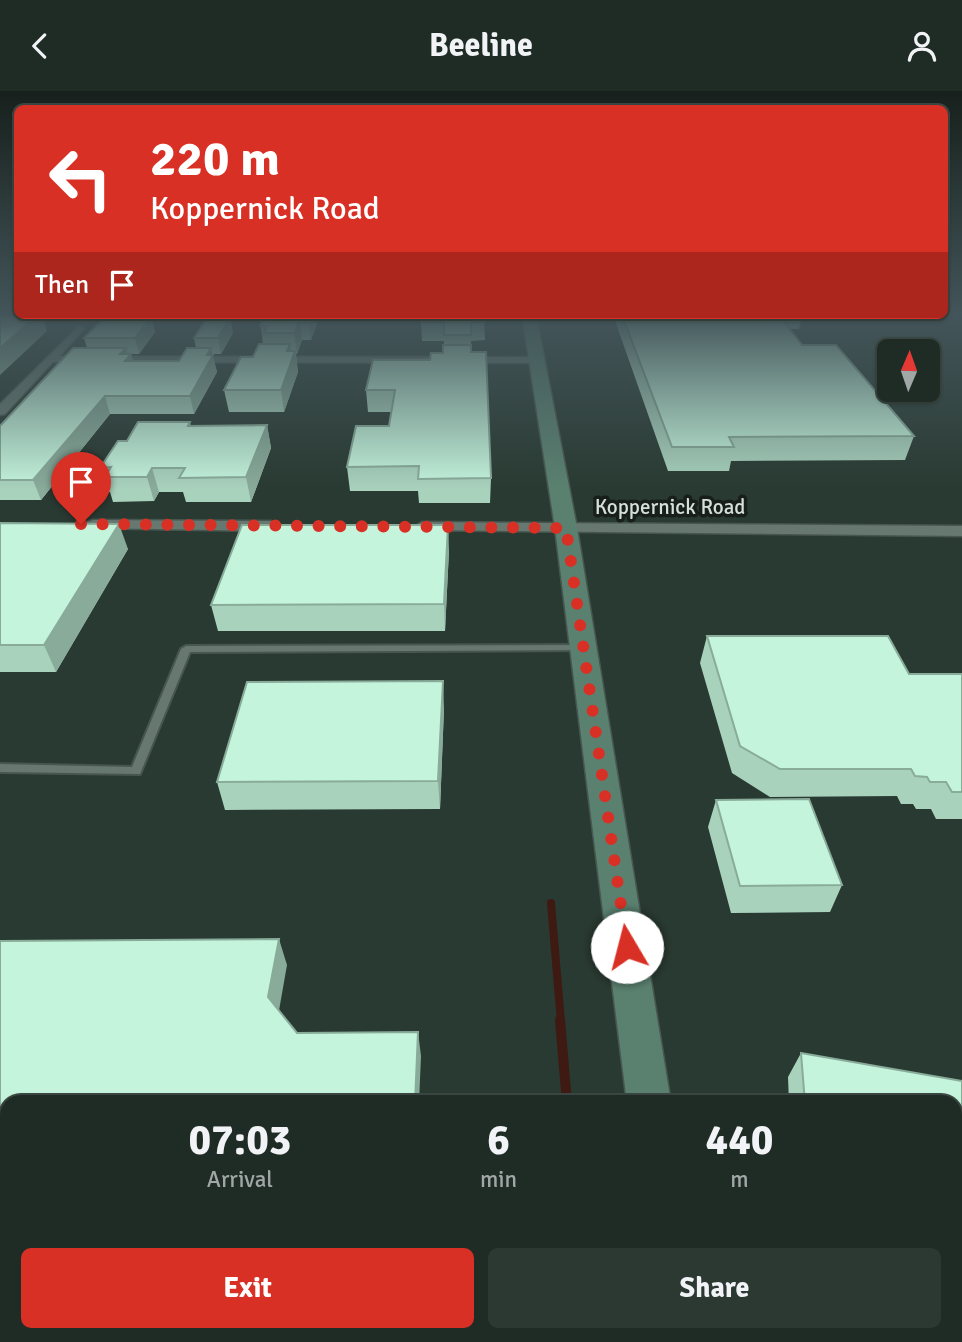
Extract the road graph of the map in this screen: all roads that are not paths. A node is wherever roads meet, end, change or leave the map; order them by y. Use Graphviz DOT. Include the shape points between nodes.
graph roads {
  1 [pos="37,373"];
  2 [pos="538,373"];
  3 [pos="0,411"];
  4 [pos="81,524"];
  5 [pos="285,526"];
  6 [pos="403,527"];
  7 [pos="566,528"];
  8 [pos="962,531"];
  9 [pos="584,648"];
  10 [pos="0,768"];
  11 [pos="648,1095"];
  1 -- 3 [label="street"];
  2 -- 7 [label="main road"];
  4 -- 5 [label="street"];
  6 -- 7 [label="street, Koppernick Road"];
  7 -- 8 [label="street, Koppernick Road"];
  7 -- 9 [label="main road"];
  9 -- 10 [label="lane" via="186,649 136,771"];
  9 -- 11 [label="main road"];
}
